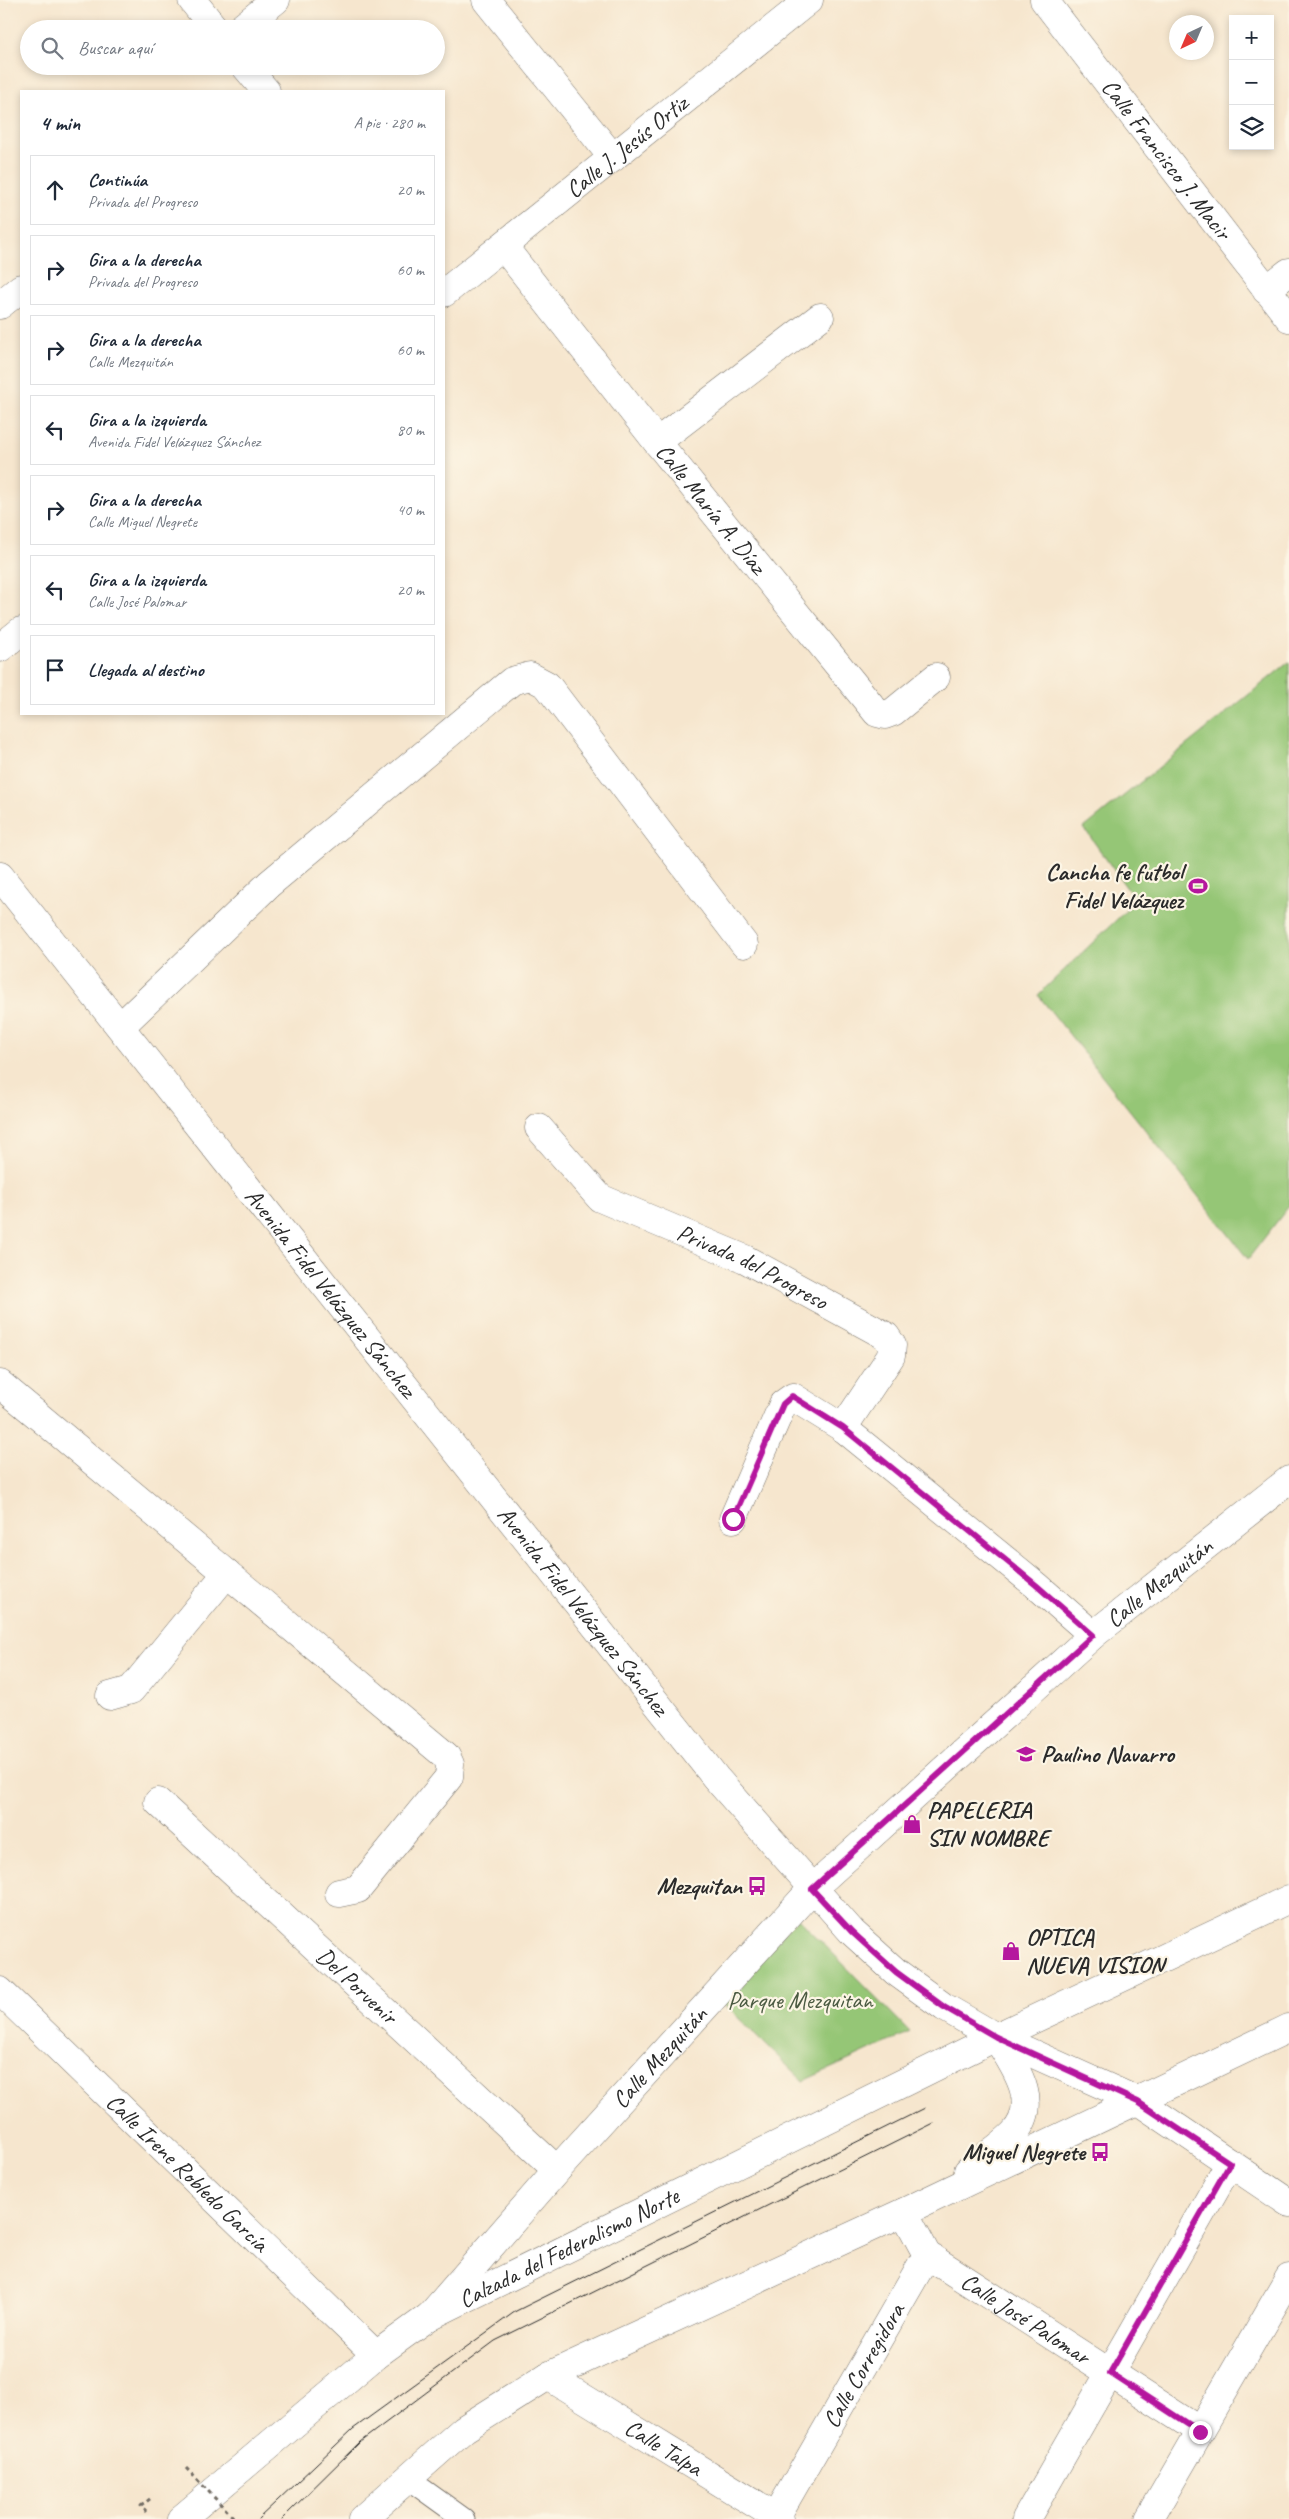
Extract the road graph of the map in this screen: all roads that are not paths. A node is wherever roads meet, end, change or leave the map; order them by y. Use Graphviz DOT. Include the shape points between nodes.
graph roads {
  1 [pos="192,0"];
  2 [pos="276,0"];
  3 [pos="486,0"];
  4 [pos="809,0"];
  5 [pos="1044,0"];
  6 [pos="208,20"];
  7 [pos="251,20"];
  8 [pos="253,75"];
  9 [pos="265,90"];
  10 [pos="613,158"];
  11 [pos="503,246"];
  12 [pos="1289,272"];
  13 [pos="20,289"];
  14 [pos="1266,290"];
  15 [pos="445,292"];
  16 [pos="0,305"];
  17 [pos="820,317"];
  18 [pos="1289,318"];
  19 [pos="657,442"];
  20 [pos="20,632"];
  21 [pos="0,648"];
  22 [pos="936,678"];
  23 [pos="0,876"];
  24 [pos="744,944"];
  25 [pos="121,1026"];
  26 [pos="539,1128"];
  27 [pos="2,1390"];
  28 [pos="843,1428"];
  29 [pos="1289,1480"];
  30 [pos="733,1519"];
  31 [pos="227,1573"];
  32 [pos="1093,1635"];
  33 [pos="110,1696"];
  34 [pos="158,1802"];
  35 [pos="812,1889"];
  36 [pos="340,1893"];
  37 [pos="1289,1899"];
  38 [pos="0,1991"];
  39 [pos="1289,2028"];
  40 [pos="996,2037"];
  41 [pos="1138,2102"];
  42 [pos="1230,2163"];
  43 [pos="557,2170"];
  44 [pos="940,2194"];
  45 [pos="1289,2203"];
  46 [pos="904,2212"];
  47 [pos="927,2255"];
  48 [pos="1289,2278"];
  49 [pos="430,2316"];
  50 [pos="376,2355"];
  51 [pos="1110,2373"];
  52 [pos="548,2376"];
  53 [pos="1200,2432"];
  54 [pos="407,2478"];
  55 [pos="778,2518"];
  56 [pos="182,2519"];
  57 [pos="362,2519"];
  58 [pos="464,2519"];
  59 [pos="1026,2519"];
  60 [pos="1149,2519"];
  1 -- 6 [label="street"];
  2 -- 7 [label="street"];
  3 -- 10 [label="street"];
  4 -- 10 [label="street, Calle J. Jesús Ortiz"];
  5 -- 14 [label="street, Calle Francisco J. Macir"];
  8 -- 9 [label="street"];
  10 -- 11 [label="street, Calle J. Jesús Ortiz"];
  11 -- 15 [label="street, Calle J. Jesús Ortiz"];
  11 -- 19 [label="street, Calle María A. Díaz"];
  12 -- 14 [label="street"];
  13 -- 16 [label="street"];
  14 -- 18 [label="street, Calle Francisco J. Macir"];
  17 -- 19 [label="street"];
  19 -- 22 [label="street, Calle María A. Díaz" via="877,713 885,716 893,712"];
  20 -- 21 [label="street"];
  23 -- 25 [label="street, Avenida Fidel Velázquez Sánchez"];
  24 -- 25 [label="street" via="547,686 530,676 512,681 269,884"];
  25 -- 35 [label="street, Avenida Fidel Velázquez Sánchez" via="710,1770"];
  26 -- 28 [label="street, Privada del Progreso" via="600,1198 744,1259 886,1336 892,1345 891,1356"];
  27 -- 31 [label="street"];
  28 -- 30 [label="street" via="792,1396 783,1404"];
  28 -- 32 [label="street"];
  29 -- 32 [label="street, Calle Mezquitán"];
  31 -- 33 [label="street" via="131,1690"];
  31 -- 36 [label="street" via="446,1756 450,1764 449,1777 358,1889"];
  32 -- 35 [label="street, Calle Mezquitán"];
  34 -- 43 [label="street, Del Porvenir"];
  35 -- 40 [label="street, Avenida Fidel Velázquez Sánchez" via="896,1972 944,2007"];
  35 -- 43 [label="street, Calle Mezquitán"];
  37 -- 40 [label="street, Calzada del Federalismo Norte"];
  38 -- 50 [label="street, Calle Irene Robledo García"];
  39 -- 41 [label="street"];
  40 -- 41 [label="street, Avenida Fidel Velázquez Sánchez"];
  40 -- 44 [label="street" via="1025,2090 1026,2108 1022,2120 1014,2133"];
  40 -- 49 [label="street, Calzada del Federalismo Norte"];
  41 -- 42 [label="street, Avenida Fidel Velázquez Sánchez"];
  41 -- 44 [label="street"];
  42 -- 45 [label="street, Avenida Fidel Velázquez Sánchez"];
  42 -- 51 [label="street"];
  43 -- 49 [label="street, Calle Mezquitán"];
  44 -- 46 [label="street"];
  46 -- 47 [label="street"];
  46 -- 52 [label="street"];
  47 -- 51 [label="street, Calle José Palomar"];
  47 -- 55 [label="street, Calle Corregidora"];
  48 -- 53 [label="street"];
  49 -- 50 [label="street, Calzada del Federalismo Norte"];
  50 -- 56 [label="street, Calzada del Federalismo Norte"];
  51 -- 53 [label="street, Calle José Palomar"];
  51 -- 59 [label="street"];
  52 -- 54 [label="street" via="464,2429"];
  52 -- 55 [label="street, Calle Talpa"];
  53 -- 60 [label="street"];
  54 -- 57 [label="street"];
  54 -- 58 [label="lane"];
}
